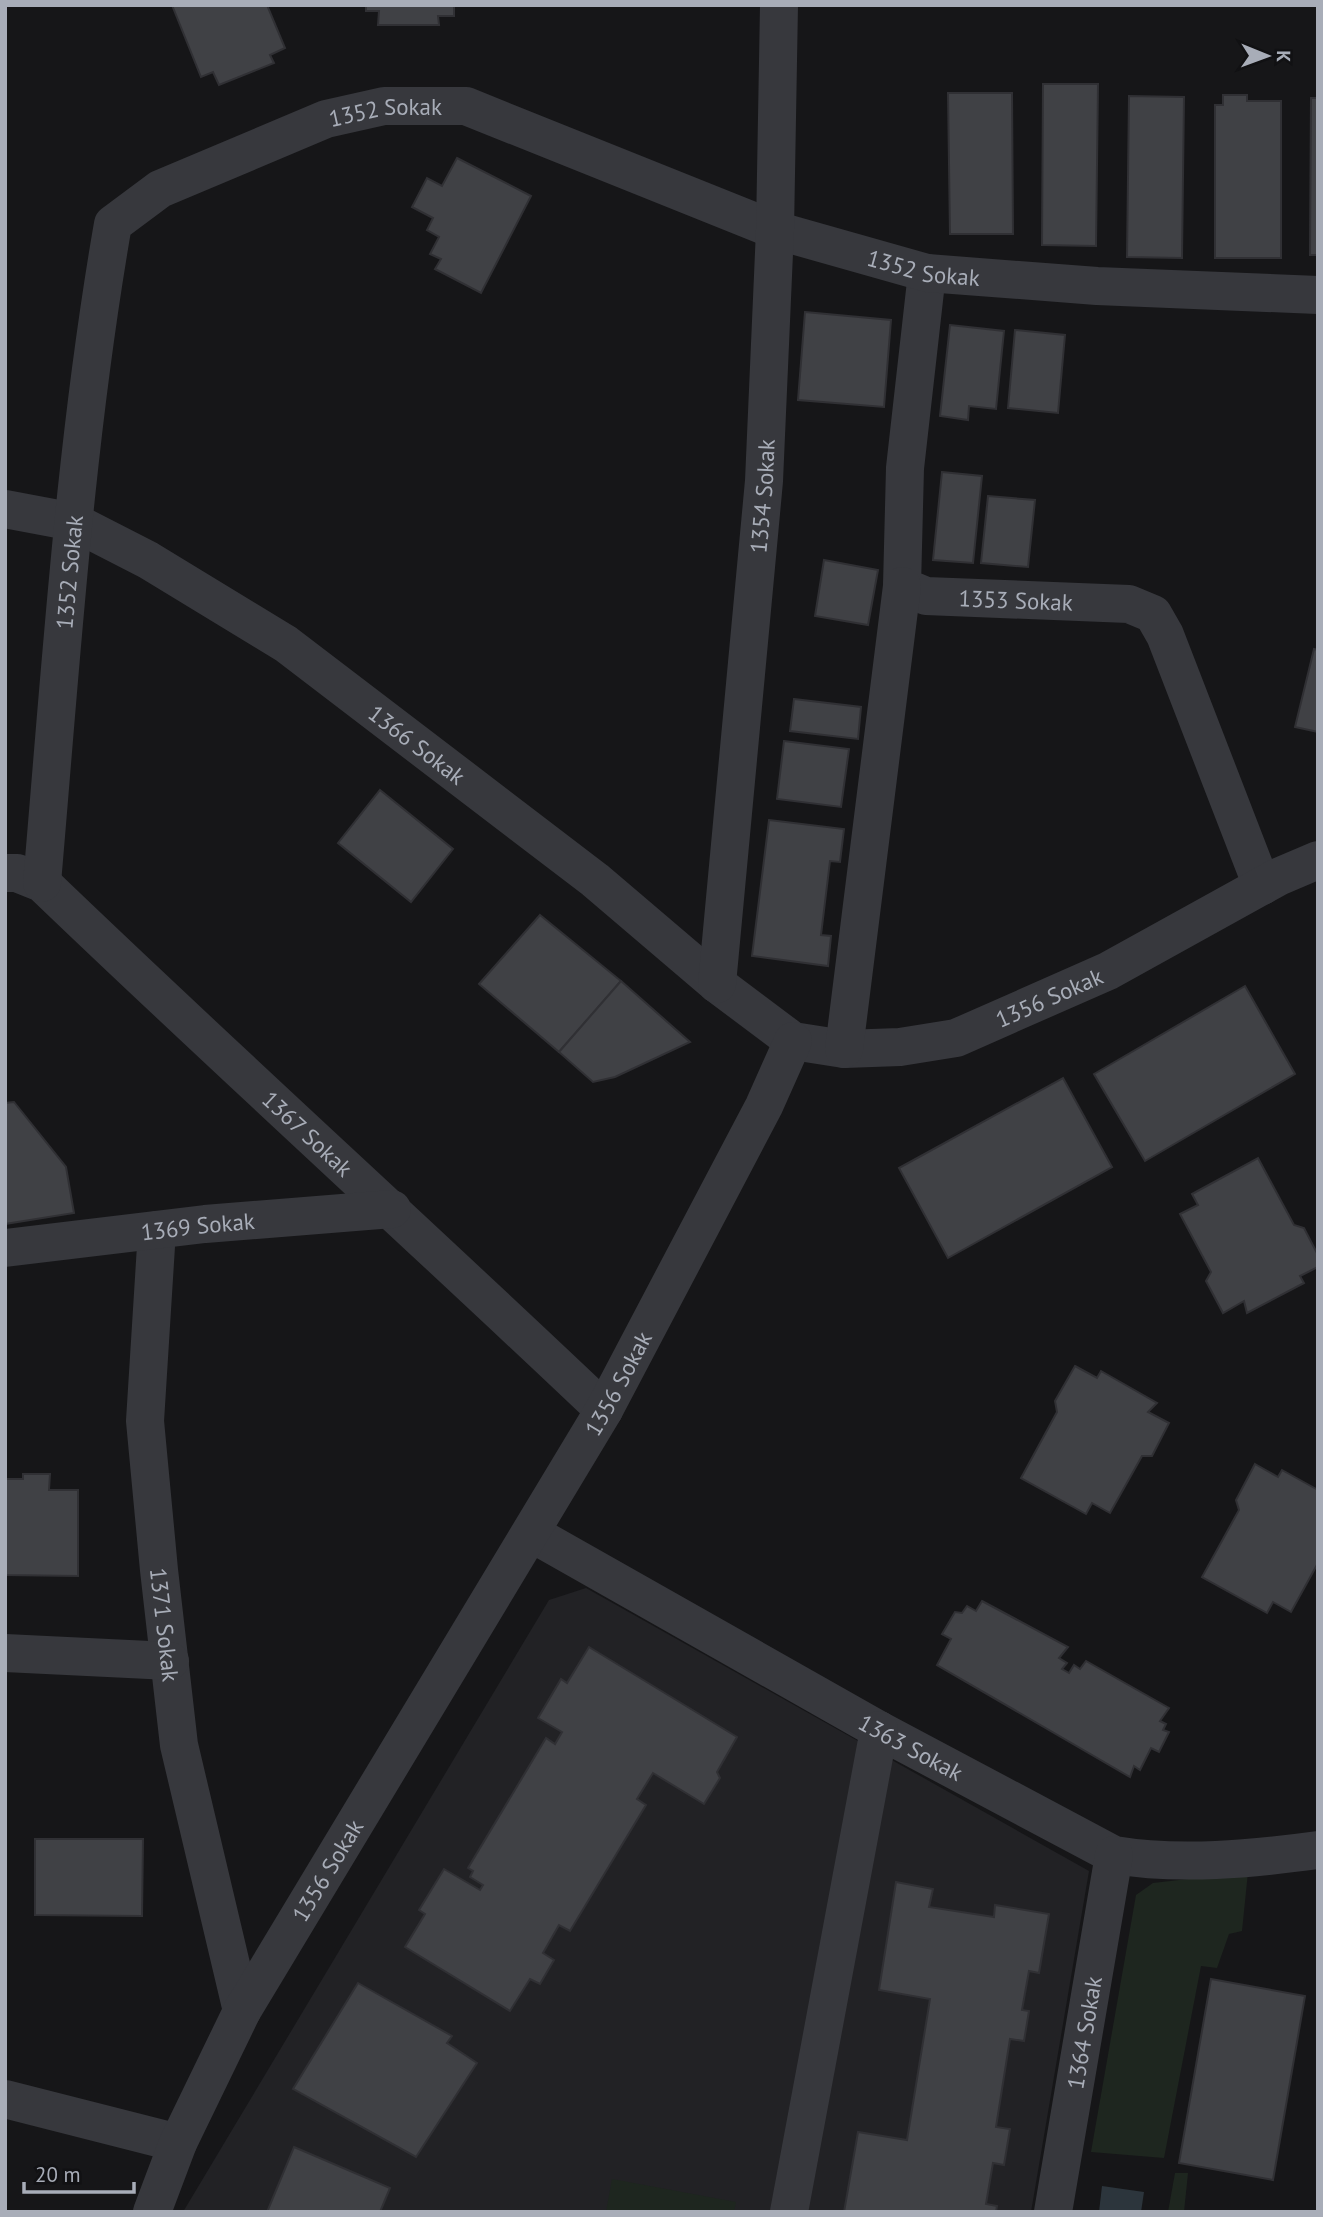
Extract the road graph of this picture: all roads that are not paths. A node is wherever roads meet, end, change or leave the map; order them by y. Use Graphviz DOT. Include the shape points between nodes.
graph roads {
  1 [pos="779,5"];
  2 [pos="775,230"];
  3 [pos="927,273"];
  4 [pos="1318,295"];
  5 [pos="5,509"];
  6 [pos="74,522"];
  7 [pos="902,586"];
  8 [pos="1318,860"];
  9 [pos="5,873"];
  10 [pos="42,883"];
  11 [pos="1262,886"];
  12 [pos="717,984"];
  13 [pos="793,1041"];
  14 [pos="844,1049"];
  15 [pos="392,1209"];
  16 [pos="157,1230"];
  17 [pos="5,1248"];
  18 [pos="604,1410"];
  19 [pos="531,1533"];
  20 [pos="5,1653"];
  21 [pos="170,1661"];
  22 [pos="879,1730"];
  23 [pos="1318,1850"];
  24 [pos="1114,1855"];
  25 [pos="242,2011"];
  26 [pos="5,2099"];
  27 [pos="178,2143"];
  28 [pos="152,2212"];
  29 [pos="789,2212"];
  30 [pos="1053,2212"];
  1 -- 2 [label="street, 1354 Sokak"];
  2 -- 3 [label="street, 1352 Sokak"];
  2 -- 6 [label="street, 1352 Sokak" via="466,106 384,106 326,119 160,189 113,224"];
  2 -- 12 [label="street, 1354 Sokak" via="764,481"];
  3 -- 4 [label="street, 1352 Sokak"];
  3 -- 7 [label="street" via="905,468"];
  5 -- 6 [label="street, 1366 Sokak"];
  6 -- 10 [label="street, 1352 Sokak"];
  6 -- 12 [label="street, 1366 Sokak" via="148,560 286,644 596,880"];
  7 -- 11 [label="street, 1353 Sokak" via="926,596 1129,604 1153,614"];
  7 -- 14 [label="street"];
  8 -- 11 [label="street, 1356 Sokak"];
  9 -- 10 [label="street, 1367 Sokak"];
  10 -- 15 [label="street, 1367 Sokak" via="227,1062"];
  11 -- 14 [label="street, 1356 Sokak" via="1108,971 956,1038"];
  12 -- 13 [label="street, 1366 Sokak"];
  13 -- 14 [label="street, 1356 Sokak"];
  13 -- 18 [label="street, 1356 Sokak" via="764,1106"];
  15 -- 16 [label="street, 1369 Sokak"];
  15 -- 18 [label="street, 1367 Sokak"];
  16 -- 17 [label="street, 1369 Sokak"];
  16 -- 21 [label="street, 1371 Sokak" via="145,1421"];
  18 -- 19 [label="street, 1356 Sokak"];
  19 -- 22 [label="street, 1363 Sokak"];
  19 -- 25 [label="street, 1356 Sokak"];
  20 -- 21 [label="street"];
  21 -- 25 [label="street, 1371 Sokak" via="179,1745"];
  22 -- 24 [label="street, 1363 Sokak"];
  22 -- 29 [label="street"];
  23 -- 24 [label="street, 1363 Sokak" via="1143,1860"];
  24 -- 30 [label="street, 1364 Sokak"];
  25 -- 27 [label="street, 1356 Sokak"];
  26 -- 27 [label="street"];
  27 -- 28 [label="street, 1356 Sokak"];
}
